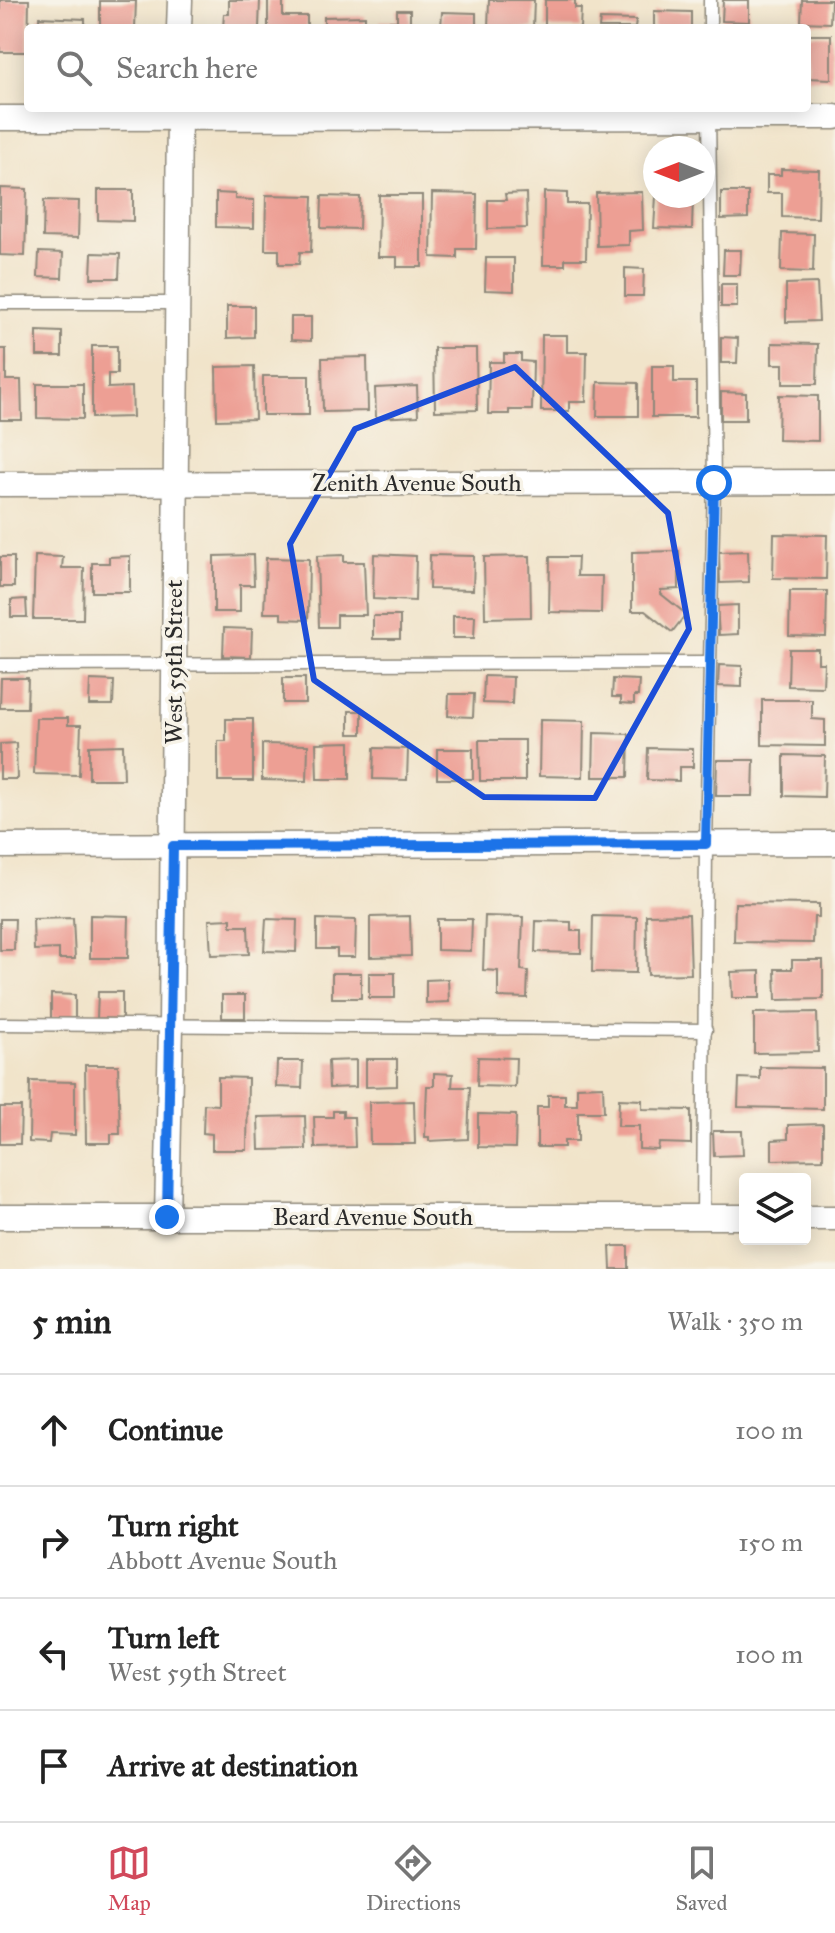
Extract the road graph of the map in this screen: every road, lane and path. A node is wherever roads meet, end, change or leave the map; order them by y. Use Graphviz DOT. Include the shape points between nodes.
graph roads {
  1 [pos="180,0"];
  2 [pos="710,0"];
  3 [pos="179,24"];
  4 [pos="710,24"];
  5 [pos="709,112"];
  6 [pos="179,113"];
  7 [pos="835,117"];
  8 [pos="0,118"];
  9 [pos="0,303"];
  10 [pos="177,303"];
  11 [pos="835,482"];
  12 [pos="176,483"];
  13 [pos="714,483"];
  14 [pos="0,484"];
  15 [pos="710,663"];
  16 [pos="0,665"];
  17 [pos="174,666"];
  18 [pos="835,843"];
  19 [pos="706,844"];
  20 [pos="0,846"];
  21 [pos="173,846"];
  22 [pos="0,1024"];
  23 [pos="171,1025"];
  24 [pos="706,1030"];
  25 [pos="0,1217"];
  26 [pos="167,1217"];
  27 [pos="703,1217"];
  28 [pos="739,1217"];
  29 [pos="811,1218"];
  30 [pos="835,1218"];
  1 -- 3 [label="street"];
  2 -- 4 [label="lane"];
  5 -- 6 [label="street"];
  5 -- 7 [label="street"];
  5 -- 13 [label="lane"];
  6 -- 8 [label="street"];
  6 -- 10 [label="street, West 59th Street"];
  9 -- 10 [label="lane"];
  10 -- 12 [label="street, West 59th Street"];
  11 -- 13 [label="street, Zenith Avenue South"];
  12 -- 13 [label="street, Zenith Avenue South"];
  12 -- 14 [label="street, Zenith Avenue South"];
  12 -- 17 [label="street, West 59th Street"];
  13 -- 15 [label="lane"];
  15 -- 17 [label="lane"];
  15 -- 19 [label="lane"];
  16 -- 17 [label="lane"];
  17 -- 21 [label="street, West 59th Street"];
  18 -- 19 [label="street"];
  19 -- 21 [label="street"];
  19 -- 24 [label="lane"];
  20 -- 21 [label="street"];
  21 -- 23 [label="street, West 59th Street"];
  22 -- 23 [label="lane"];
  23 -- 24 [label="lane"];
  23 -- 26 [label="street, West 59th Street"];
  24 -- 27 [label="lane"];
  25 -- 26 [label="street, Beard Avenue South"];
  26 -- 27 [label="street, Beard Avenue South"];
  27 -- 28 [label="street, Beard Avenue South"];
  29 -- 30 [label="street"];
}
